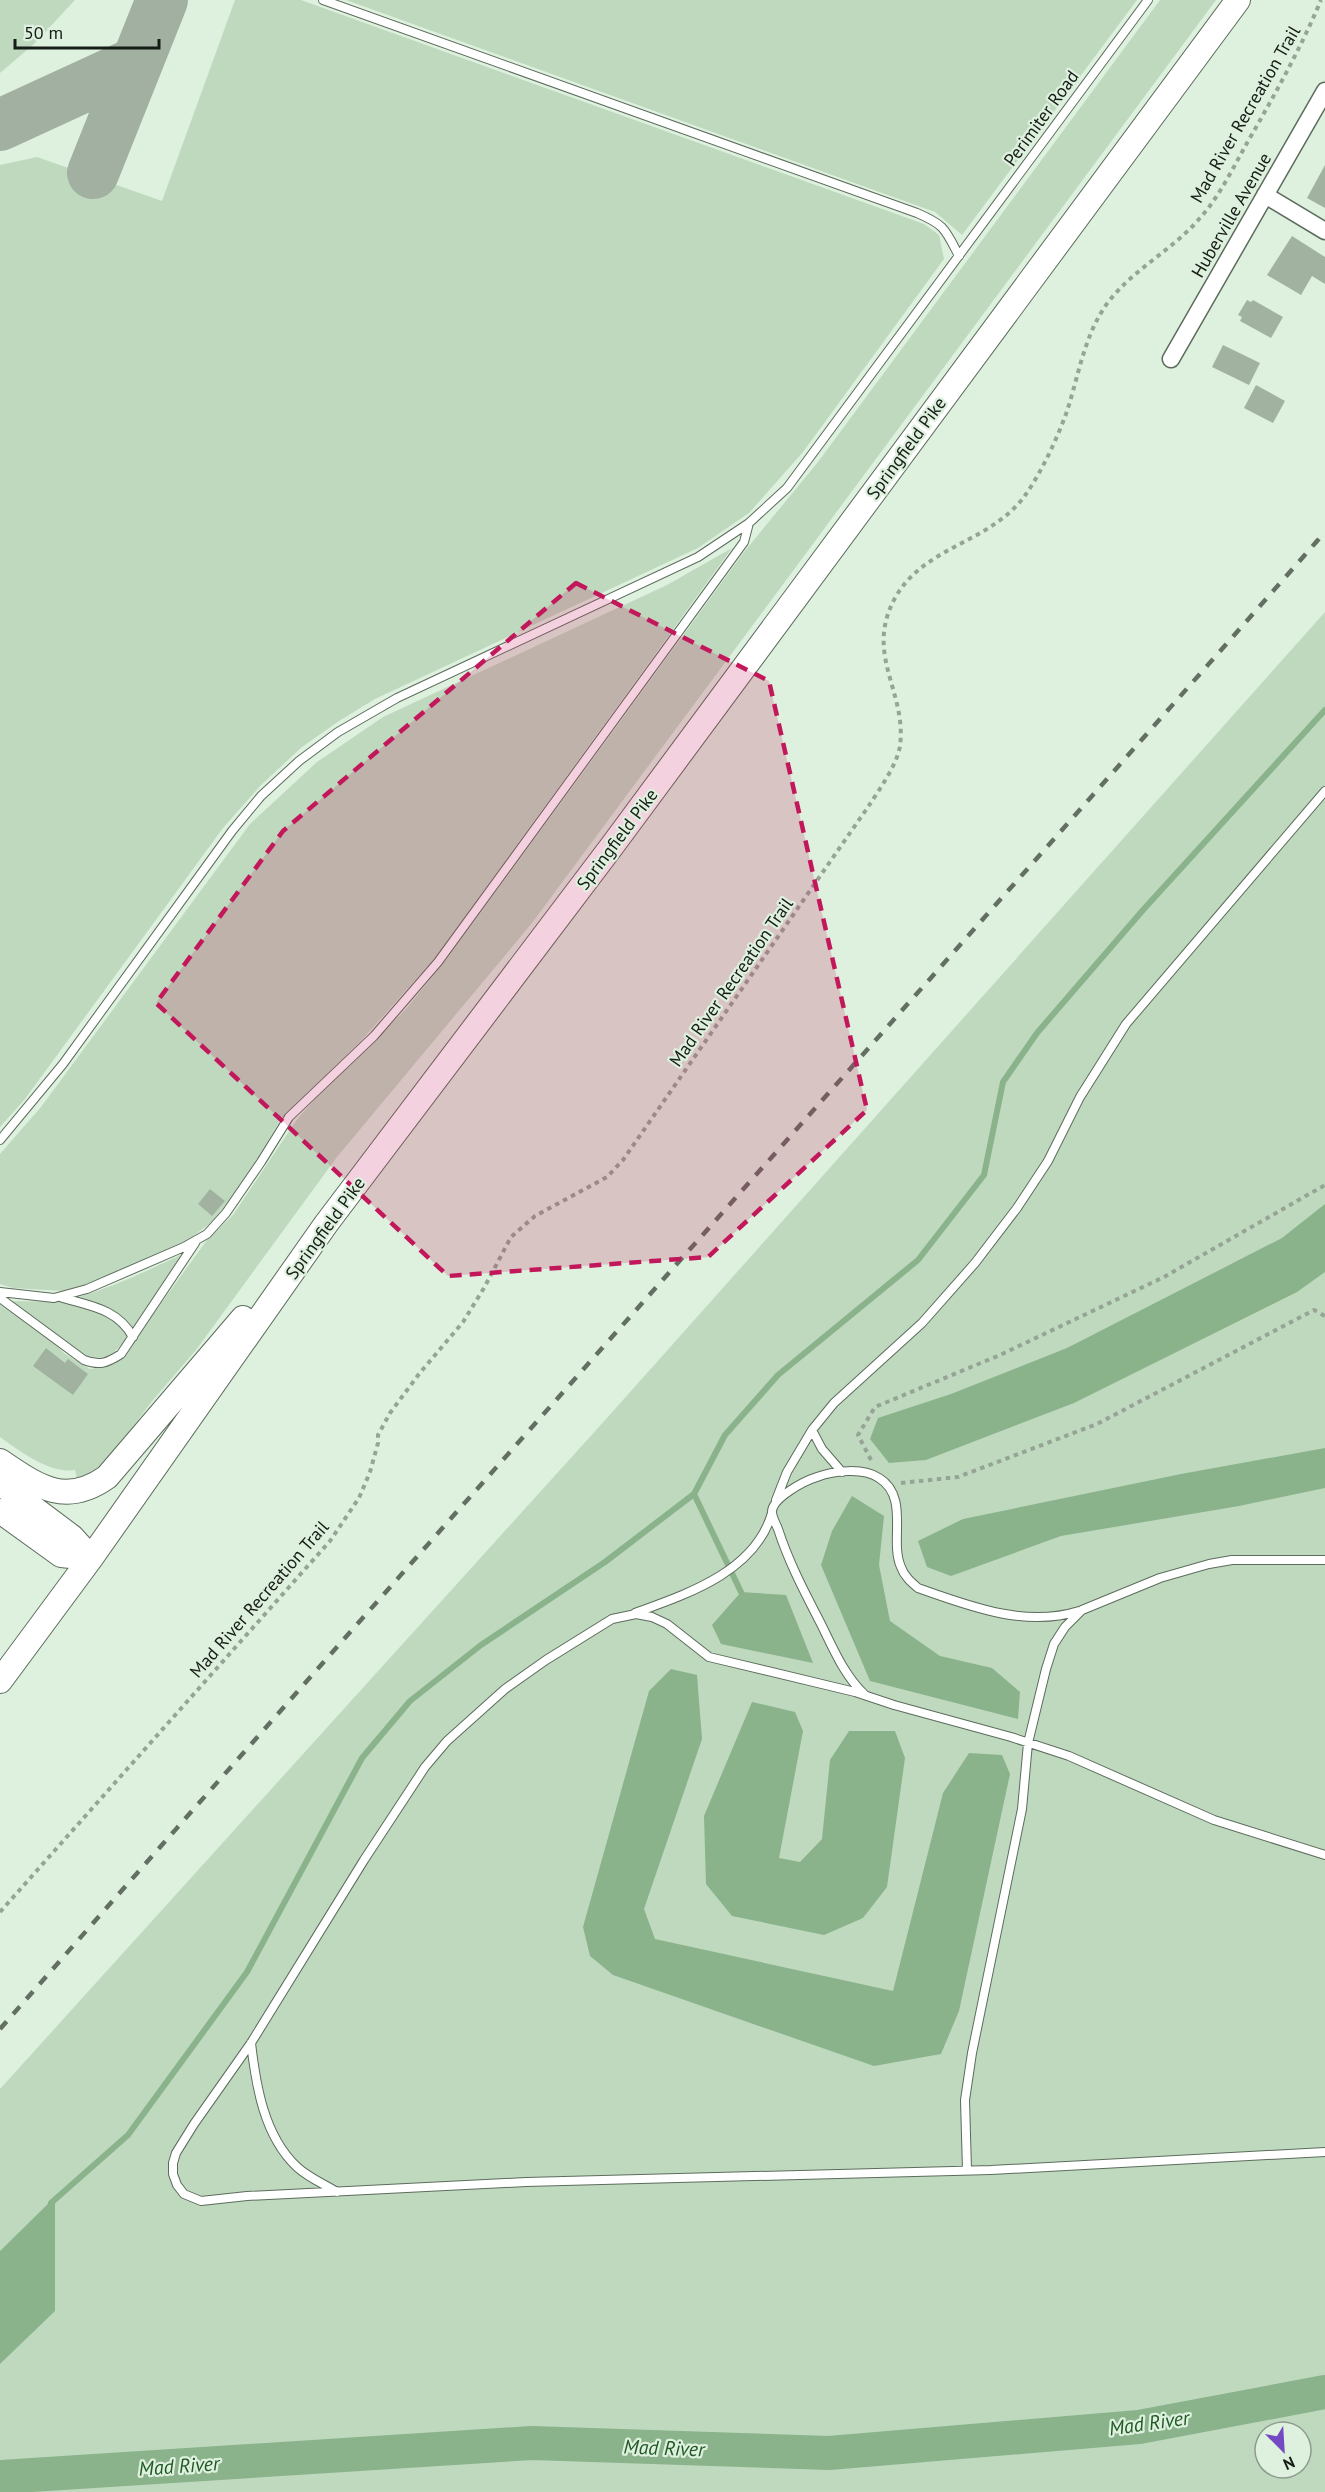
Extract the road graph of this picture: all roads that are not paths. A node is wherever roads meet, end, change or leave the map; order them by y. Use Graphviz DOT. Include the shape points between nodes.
graph roads {
  1 [pos="323,0"];
  2 [pos="1148,0"];
  3 [pos="1238,0"];
  4 [pos="1325,91"];
  5 [pos="1265,195"];
  6 [pos="1325,231"];
  7 [pos="959,256"];
  8 [pos="1171,359"];
  9 [pos="749,523"];
  10 [pos="1325,791"];
  11 [pos="0,1140"];
  12 [pos="326,1224"];
  13 [pos="197,1240"];
  14 [pos="0,1292"];
  15 [pos="60,1296"];
  16 [pos="0,1298"];
  17 [pos="133,1337"];
  18 [pos="812,1430"];
  19 [pos="0,1461"];
  20 [pos="842,1472"];
  21 [pos="0,1483"];
  22 [pos="776,1500"];
  23 [pos="0,1511"];
  24 [pos="772,1512"];
  25 [pos="91,1558"];
  26 [pos="1325,1560"];
  27 [pos="1082,1610"];
  28 [pos="629,1615"];
  29 [pos="0,1681"];
  30 [pos="866,1696"];
  31 [pos="1028,1743"];
  32 [pos="1325,1855"];
  33 [pos="251,2043"];
  34 [pos="1325,2152"];
  35 [pos="967,2170"];
  36 [pos="338,2192"];
  1 -- 7 [label="lane" via="916,213 939,223"];
  2 -- 7 [label="lane, Perimiter Road"];
  3 -- 12 [label="main road, Springfield Pike" via="619,836"];
  4 -- 5 [label="street, Huberville Avenue"];
  5 -- 6 [label="street"];
  5 -- 8 [label="street, Huberville Avenue"];
  7 -- 9 [label="lane, Perimiter Road" via="787,488"];
  9 -- 11 [label="lane" via="689,561 397,698 338,732 299,761 261,796 232,831 63,1064"];
  9 -- 13 [label="lane" via="744,542 438,962 374,1036 289,1117 226,1213"];
  10 -- 18 [label="lane" via="1126,1024 1080,1097 1048,1161 975,1263 922,1323 834,1403"];
  12 -- 19 [label="main road" via="107,1477 82,1491 64,1492 34,1484"];
  12 -- 25 [label="main road, Springfield Pike"];
  13 -- 15 [label="lane" via="87,1289"];
  13 -- 17 [label="lane"];
  14 -- 15 [label="lane"];
  15 -- 17 [label="lane" via="100,1307 118,1317"];
  16 -- 17 [label="lane" via="84,1360 97,1365 121,1354"];
  18 -- 20 [label="lane"];
  18 -- 22 [label="lane" via="787,1472"];
  20 -- 22 [label="lane" via="810,1479"];
  20 -- 27 [label="lane" via="873,1475 893,1494 899,1524 900,1567 918,1588 999,1613 1032,1618"];
  21 -- 25 [label="main road" via="72,1537"];
  22 -- 24 [label="lane"];
  23 -- 25 [label="main road" via="61,1555"];
  24 -- 28 [label="lane" via="761,1538 741,1560 698,1588"];
  24 -- 30 [label="lane" via="788,1560 830,1643"];
  25 -- 29 [label="main road, Springfield Pike"];
  26 -- 27 [label="lane" via="1233,1560 1209,1564 1160,1578"];
  27 -- 31 [label="lane" via="1054,1644"];
  28 -- 30 [label="lane" via="652,1617 667,1624 709,1657"];
  28 -- 33 [label="lane" via="600,1625 546,1660 505,1689 447,1742 425,1767 364,1860"];
  30 -- 31 [label="lane"];
  31 -- 32 [label="lane" via="1069,1756 1214,1820"];
  31 -- 35 [label="lane" via="1022,1809 965,2100"];
  33 -- 36 [label="lane" via="261,2101 286,2155 310,2176"];
  33 -- 36 [label="lane" via="176,2153 173,2174 177,2185 184,2194 201,2201"];
  34 -- 35 [label="lane"];
  35 -- 36 [label="lane" via="526,2182"];
}
